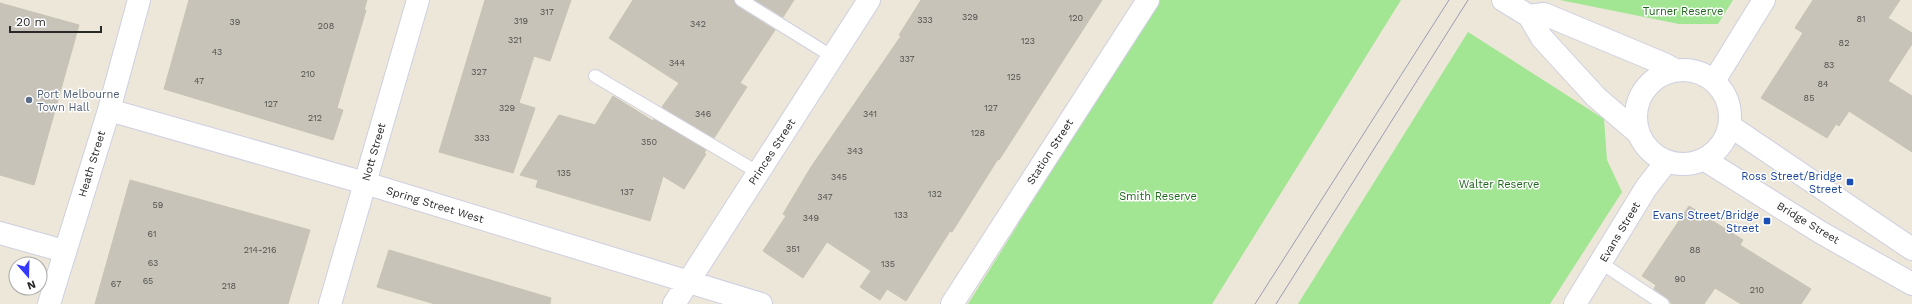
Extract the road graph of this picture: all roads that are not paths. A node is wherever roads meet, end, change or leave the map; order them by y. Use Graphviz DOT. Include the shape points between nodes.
graph roads {
  1 [pos="139,0"];
  2 [pos="418,0"];
  3 [pos="741,0"];
  4 [pos="869,0"];
  5 [pos="1148,0"];
  6 [pos="1503,0"];
  7 [pos="1764,0"];
  8 [pos="1529,16"];
  9 [pos="833,57"];
  10 [pos="1675,70"];
  11 [pos="595,76"];
  12 [pos="1714,81"];
  13 [pos="109,110"];
  14 [pos="1730,126"];
  15 [pos="1638,133"];
  16 [pos="1705,160"];
  17 [pos="1666,162"];
  18 [pos="759,173"];
  19 [pos="365,183"];
  20 [pos="0,233"];
  21 [pos="1912,249"];
  22 [pos="64,251"];
  23 [pos="1601,263"];
  24 [pos="687,283"];
  25 [pos="1912,284"];
  26 [pos="48,304"];
  27 [pos="330,304"];
  28 [pos="674,304"];
  29 [pos="761,304"];
  30 [pos="952,304"];
  31 [pos="1575,304"];
  32 [pos="1663,304"];
  1 -- 13 [label="street, Heath Street"];
  2 -- 19 [label="street, Nott Street"];
  3 -- 9 [label="lane"];
  4 -- 9 [label="street, Princes Street"];
  5 -- 30 [label="street, Station Street"];
  6 -- 8 [label="street"];
  7 -- 12 [label="street"];
  8 -- 10 [label="street" via="1544,14"];
  8 -- 15 [label="street" via="1542,38 1596,97"];
  9 -- 18 [label="street, Princes Street"];
  10 -- 12 [label="street" via="1689,69 1702,73"];
  10 -- 15 [label="street" via="1659,76 1646,87 1638,101 1635,117"];
  11 -- 18 [label="lane"];
  12 -- 14 [label="street" via="1725,94 1730,109"];
  13 -- 19 [label="street, Spring Street West"];
  13 -- 22 [label="street, Heath Street"];
  14 -- 16 [label="street" via="1717,151"];
  14 -- 21 [label="street"];
  15 -- 17 [label="street" via="1649,150"];
  16 -- 17 [label="street" via="1686,165"];
  16 -- 25 [label="street, Bridge Street" via="1820,232"];
  17 -- 23 [label="street, Evans Street" via="1646,188"];
  18 -- 24 [label="street, Princes Street"];
  19 -- 24 [label="street, Spring Street West"];
  19 -- 27 [label="street, Nott Street"];
  20 -- 22 [label="street"];
  22 -- 26 [label="street, Heath Street"];
  23 -- 31 [label="street, Evans Street"];
  23 -- 32 [label="lane"];
  24 -- 28 [label="street, Princes Street"];
  24 -- 29 [label="street, Spring Street West"];
}
